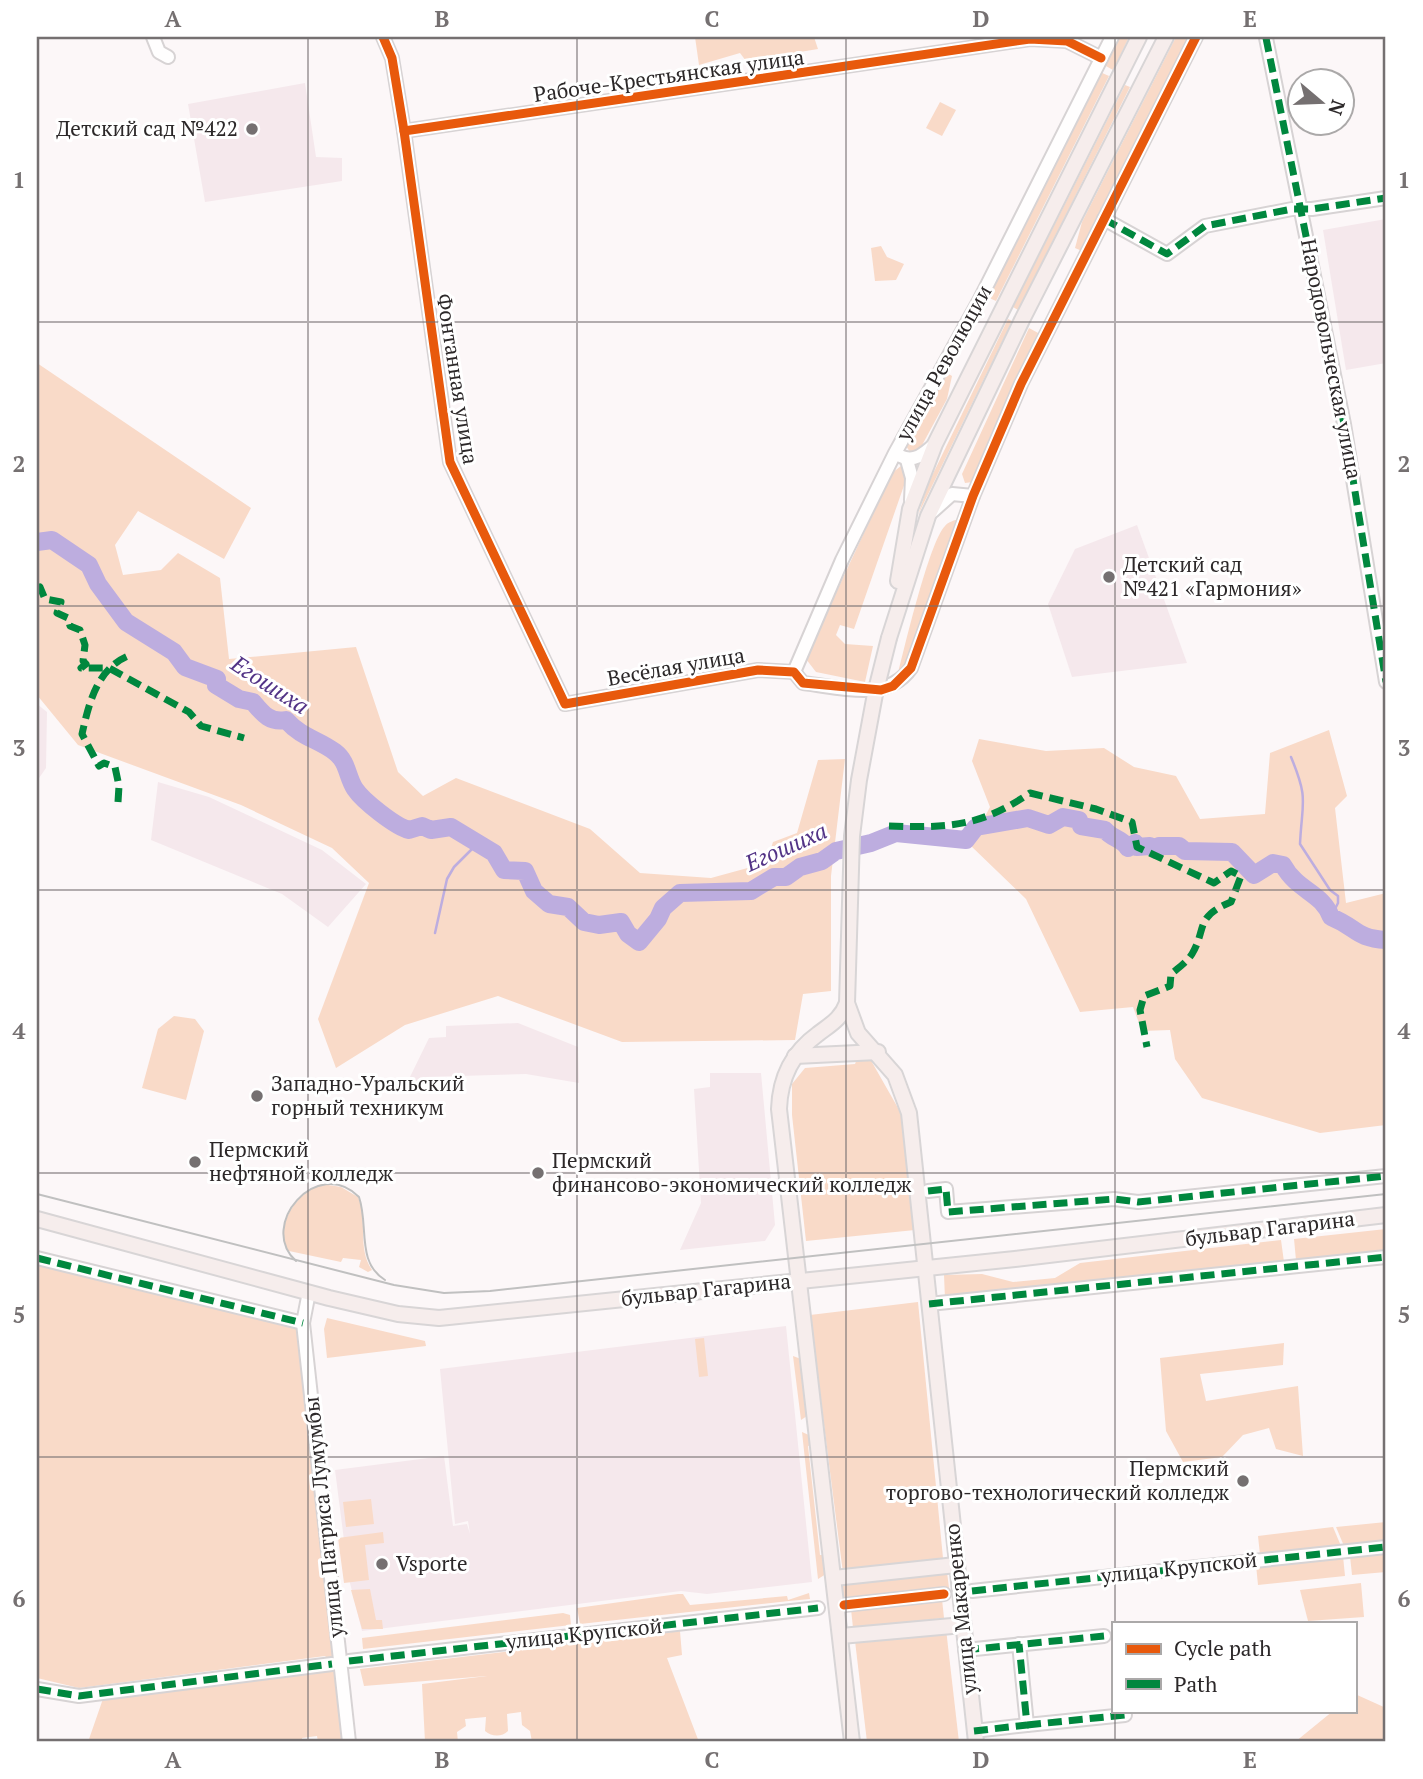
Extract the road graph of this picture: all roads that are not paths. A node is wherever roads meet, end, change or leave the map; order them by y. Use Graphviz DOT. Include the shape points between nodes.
graph roads {
  1 [pos="153,37"];
  2 [pos="383,37"];
  3 [pos="1111,37"];
  4 [pos="1166,37"];
  5 [pos="1196,37"];
  6 [pos="1253,37"];
  7 [pos="1267,37"];
  8 [pos="1137,40"];
  9 [pos="1157,53"];
  10 [pos="168,57"];
  11 [pos="1101,58"];
  12 [pos="404,131"];
  13 [pos="1386,198"];
  14 [pos="1301,209"];
  15 [pos="1104,219"];
  16 [pos="935,444"];
  17 [pos="958,451"];
  18 [pos="895,453"];
  19 [pos="907,460"];
  20 [pos="966,494"];
  21 [pos="910,509"];
  22 [pos="928,516"];
  23 [pos="889,638"];
  24 [pos="794,672"];
  25 [pos="1386,682"];
  26 [pos="565,704"];
  27 [pos="847,1003"];
  28 [pos="878,1052"];
  29 [pos="795,1056"];
  30 [pos="1386,1176"];
  31 [pos="928,1191"];
  32 [pos="1386,1216"];
  33 [pos="37,1219"];
  34 [pos="1386,1257"];
  35 [pos="37,1258"];
  36 [pos="925,1267"];
  37 [pos="798,1280"];
  38 [pos="309,1292"];
  39 [pos="929,1304"];
  40 [pos="303,1323"];
  41 [pos="1386,1547"];
  42 [pos="956,1565"];
  43 [pos="834,1578"];
  44 [pos="972,1591"];
  45 [pos="944,1594"];
  46 [pos="844,1605"];
  47 [pos="818,1608"];
  48 [pos="963,1625"];
  49 [pos="841,1636"];
  50 [pos="1104,1636"];
  51 [pos="1019,1644"];
  52 [pos="965,1650"];
  53 [pos="349,1661"];
  54 [pos="332,1664"];
  55 [pos="37,1689"];
  56 [pos="1125,1716"];
  57 [pos="1027,1725"];
  58 [pos="975,1737"];
  59 [pos="349,1742"];
  60 [pos="852,1742"];
  1 -- 10 [label="street" via="159,52"];
  2 -- 12 [label="street, Фонтанная улица" via="392,58"];
  3 -- 11 [label="street, улица Революции"];
  4 -- 9 [label="main road, улица Революции"];
  5 -- 15 [label="street, Весёлая улица"];
  6 -- 7 [label="street"];
  7 -- 14 [label="street, Народовольческая улица"];
  8 -- 9 [label="main road" via="1140,56"];
  8 -- 16 [label="main road, улица Революции"];
  9 -- 17 [label="main road, улица Революции"];
  11 -- 12 [label="street, Рабоче-Крестьянская улица" via="1068,41 1030,40"];
  11 -- 18 [label="street, улица Революции" via="980,299"];
  12 -- 26 [label="street, Фонтанная улица" via="450,463"];
  13 -- 14 [label="street"];
  14 -- 15 [label="street" via="1205,226 1167,254"];
  14 -- 25 [label="street, Народовольческая улица" via="1357,496"];
  15 -- 20 [label="street, Весёлая улица"];
  16 -- 19 [label="street"];
  16 -- 21 [label="main road, улица Революции"];
  17 -- 20 [label="street" via="954,485"];
  17 -- 22 [label="main road, улица Революции"];
  18 -- 19 [label="street"];
  18 -- 24 [label="street, улица Революции"];
  19 -- 21 [label="street" via="912,478"];
  20 -- 22 [label="street" via="940,502"];
  20 -- 24 [label="street, Весёлая улица" via="931,619 905,677 893,686 872,690 803,682"];
  21 -- 23 [label="main road, улица Революции"];
  22 -- 23 [label="main road, улица Революции"];
  23 -- 27 [label="main road, улица Революции, bridge" via="870,717 853,825"];
  24 -- 26 [label="street, Весёлая улица" via="758,670"];
  27 -- 28 [label="main road, улица Революции" via="858,1033"];
  27 -- 29 [label="main road" via="836,1022"];
  28 -- 29 [label="main road"];
  28 -- 36 [label="main road, улица Революции" via="895,1075 909,1113"];
  29 -- 37 [label="main road" via="785,1075 779,1109"];
  30 -- 31 [label="street, бульвар Гагарина" via="1138,1202 1114,1199 948,1212 946,1189"];
  32 -- 36 [label="main road, бульвар Гагарина"];
  33 -- 38 [label="main road, бульвар Гагарина"];
  34 -- 39 [label="street, бульвар Гагарина"];
  35 -- 40 [label="street"];
  36 -- 37 [label="main road, бульвар Гагарина"];
  36 -- 39 [label="main road, улица Макаренко"];
  37 -- 38 [label="main road, бульвар Гагарина" via="439,1318 398,1314"];
  37 -- 43 [label="main road"];
  38 -- 40 [label="street, улица Патриса Лумумбы"];
  39 -- 42 [label="main road, улица Макаренко"];
  40 -- 59 [label="street, улица Патриса Лумумбы"];
  41 -- 44 [label="street, улица Крупской"];
  42 -- 43 [label="main road"];
  42 -- 48 [label="main road, улица Макаренко"];
  43 -- 49 [label="main road"];
  45 -- 46 [label="street"];
  47 -- 53 [label="street, улица Крупской"];
  48 -- 49 [label="main road"];
  48 -- 52 [label="main road, улица Макаренко"];
  49 -- 60 [label="main road"];
  50 -- 51 [label="street"];
  51 -- 52 [label="street"];
  51 -- 57 [label="street"];
  52 -- 58 [label="main road, улица Макаренко"];
  54 -- 55 [label="street" via="79,1696"];
  56 -- 57 [label="street"];
  57 -- 58 [label="street"];
}
